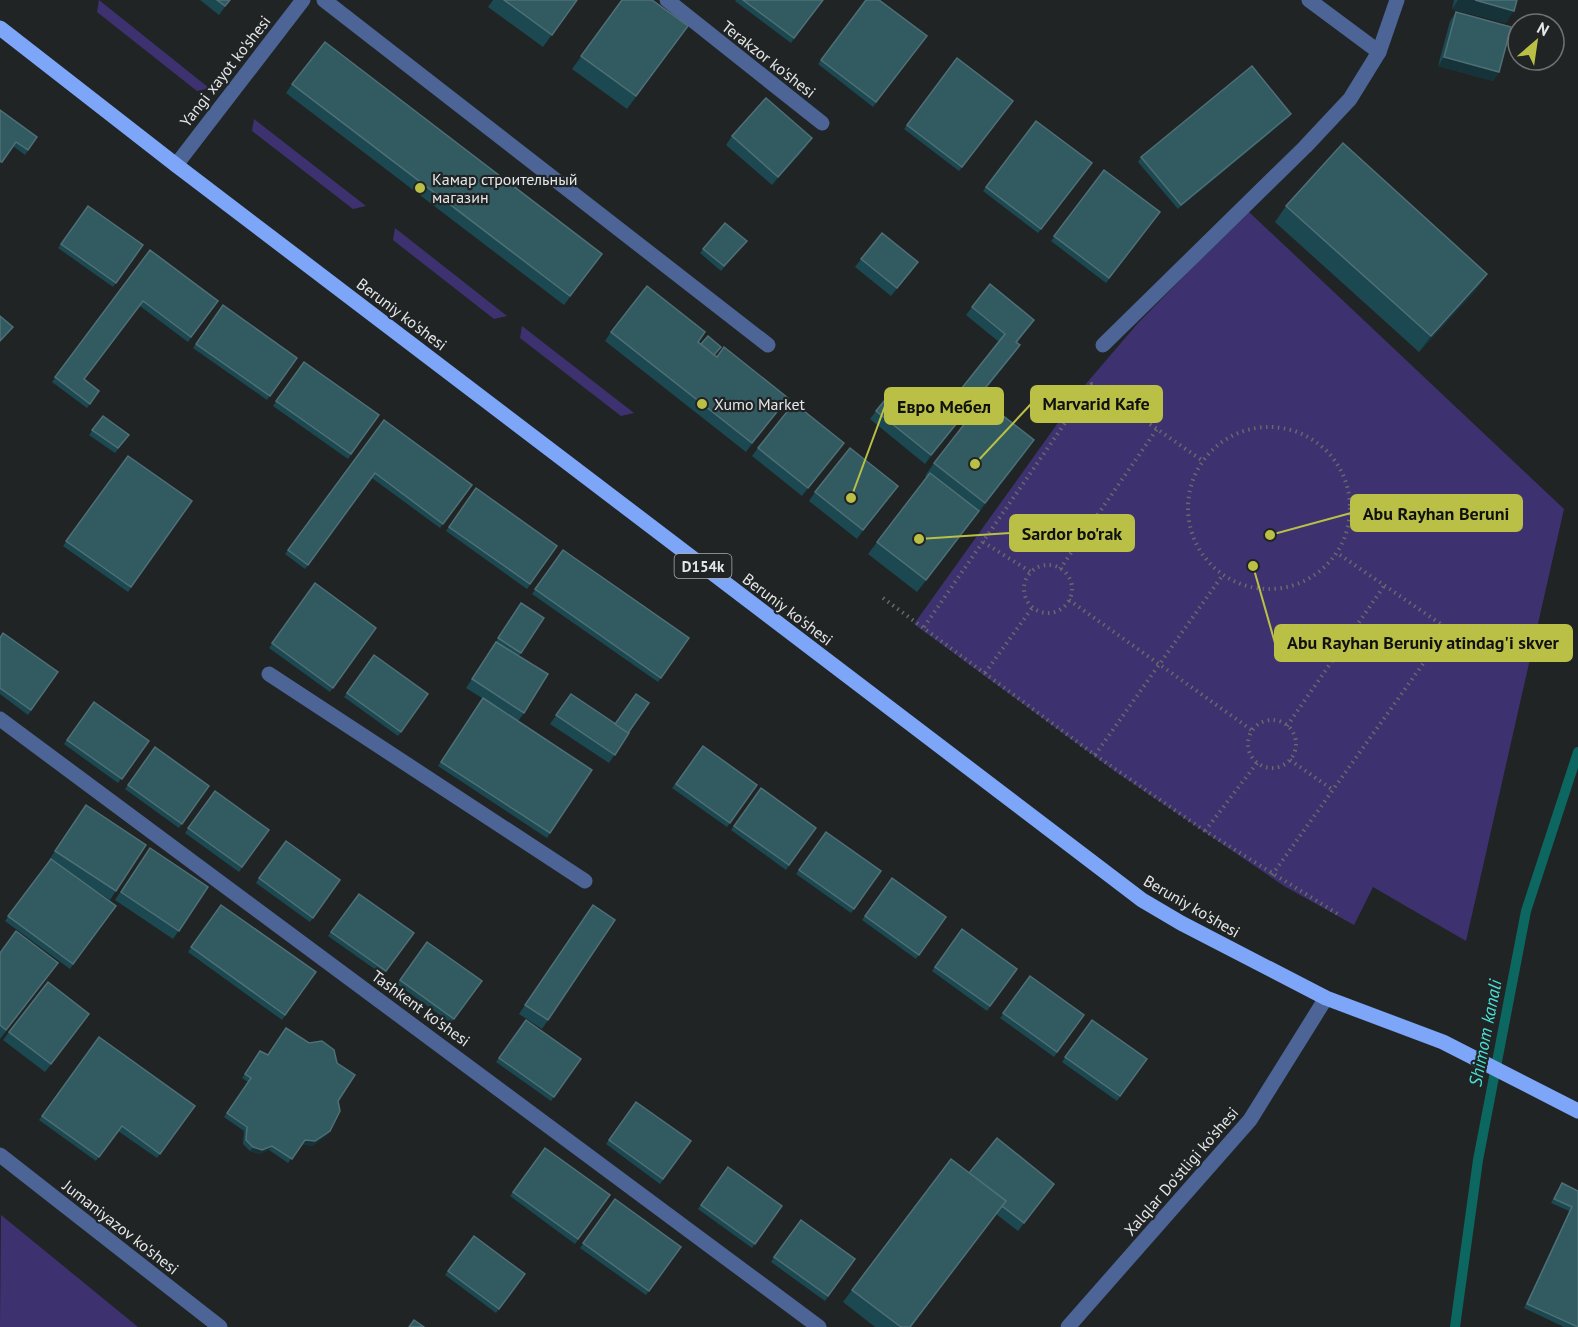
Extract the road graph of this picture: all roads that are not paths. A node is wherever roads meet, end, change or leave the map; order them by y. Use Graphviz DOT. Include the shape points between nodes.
graph roads {
  1 [pos="303,0"];
  2 [pos="324,0"];
  3 [pos="667,0"];
  4 [pos="1310,0"];
  5 [pos="1397,0"];
  6 [pos="0,28"];
  7 [pos="1379,52"];
  8 [pos="822,123"];
  9 [pos="176,165"];
  10 [pos="768,345"];
  11 [pos="1103,345"];
  12 [pos="269,674"];
  13 [pos="0,719"];
  14 [pos="585,881"];
  15 [pos="1326,998"];
  16 [pos="1578,1111"];
  17 [pos="0,1155"];
  18 [pos="220,1327"];
  19 [pos="819,1327"];
  20 [pos="1068,1327"];
  1 -- 9 [label="street, Yangi xayot ko'shesi"];
  2 -- 10 [label="street"];
  3 -- 8 [label="street, Terakzor ko'shesi"];
  4 -- 7 [label="street"];
  5 -- 7 [label="street"];
  6 -- 9 [label="main road, Beruniy ko'shesi / D154k"];
  7 -- 11 [label="street" via="1350,99 1305,147"];
  9 -- 15 [label="main road, Beruniy ko'shesi / D154k" via="1142,900"];
  12 -- 14 [label="street"];
  13 -- 19 [label="street, Tashkent ko'shesi"];
  15 -- 16 [label="main road, Beruniy ko'shesi / D154k" via="1443,1042"];
  15 -- 20 [label="street, Xalqlar Do'stligi ko'shesi" via="1250,1120"];
  17 -- 18 [label="street, Jumaniyazov ko'shesi"];
}
